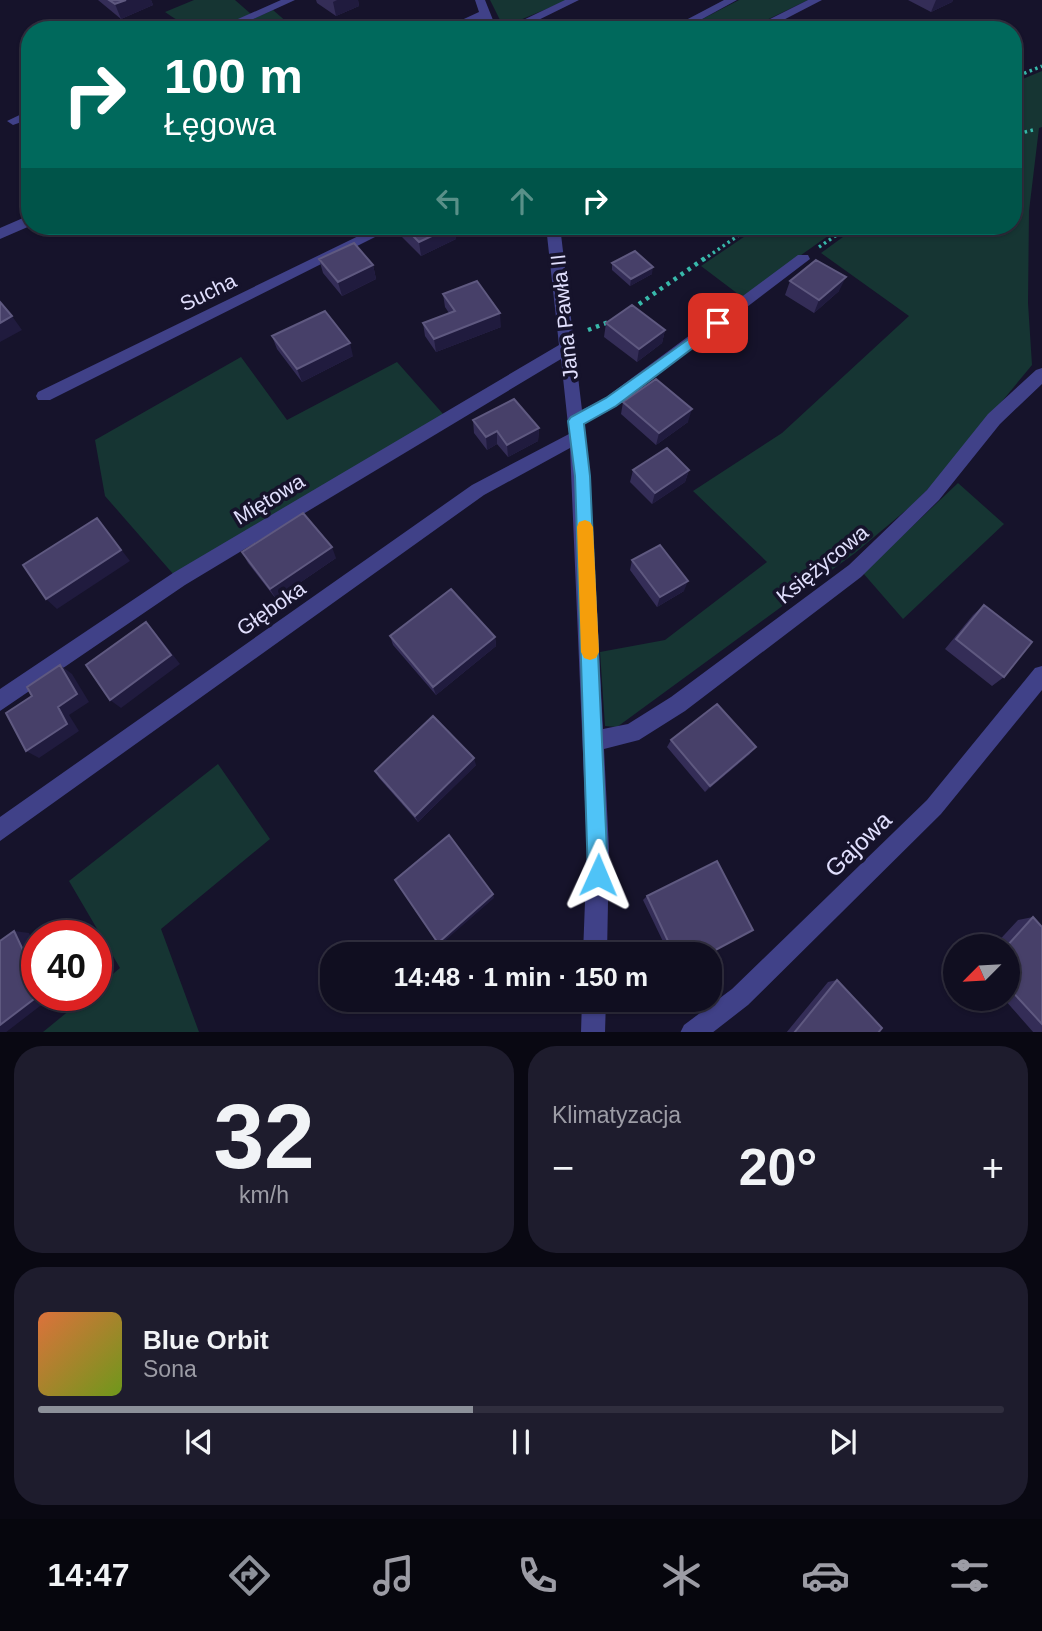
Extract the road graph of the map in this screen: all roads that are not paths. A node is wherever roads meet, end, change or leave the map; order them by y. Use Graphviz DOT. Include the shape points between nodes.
graph roads {
  1 [pos="290,0"];
  2 [pos="480,0"];
  3 [pos="574,0"];
  4 [pos="732,0"];
  5 [pos="817,0"];
  6 [pos="485,14"];
  7 [pos="240,21"];
  8 [pos="468,21"];
  9 [pos="488,21"];
  10 [pos="528,21"];
  11 [pos="691,21"];
  12 [pos="773,21"];
  13 [pos="21,118"];
  14 [pos="13,121"];
  15 [pos="21,224"];
  16 [pos="0,234"];
  17 [pos="372,235"];
  18 [pos="554,235"];
  19 [pos="803,259"];
  20 [pos="567,341"];
  21 [pos="1042,374"];
  22 [pos="44,396"];
  23 [pos="577,429"];
  24 [pos="1042,675"];
  25 [pos="0,701"];
  26 [pos="594,741"];
  27 [pos="0,830"];
  28 [pos="595,942"];
  29 [pos="594,1012"];
  30 [pos="593,1032"];
  31 [pos="692,1032"];
  1 -- 7 [label="street"];
  2 -- 6 [label="street"];
  3 -- 10 [label="street"];
  4 -- 11 [label="street"];
  5 -- 12 [label="street"];
  6 -- 8 [label="street"];
  6 -- 9 [label="street"];
  13 -- 14 [label="street"];
  15 -- 16 [label="street"];
  17 -- 22 [label="street, Sucha"];
  18 -- 20 [label="street, Jana Pawła II"];
  19 -- 23 [label="street, Głęboka"];
  20 -- 23 [label="street, Jana Pawła II"];
  20 -- 25 [label="street, Miętowa" via="179,579"];
  21 -- 26 [label="street, Księżycowa" via="994,419 933,495 855,571 678,704 632,733"];
  23 -- 26 [label="street, Jana Pawła II"];
  23 -- 27 [label="street, Głęboka" via="478,490"];
  24 -- 31 [label="street, Gajowa" via="934,807 740,997"];
  26 -- 28 [label="street, Jana Pawła II"];
  29 -- 30 [label="street"];
}
